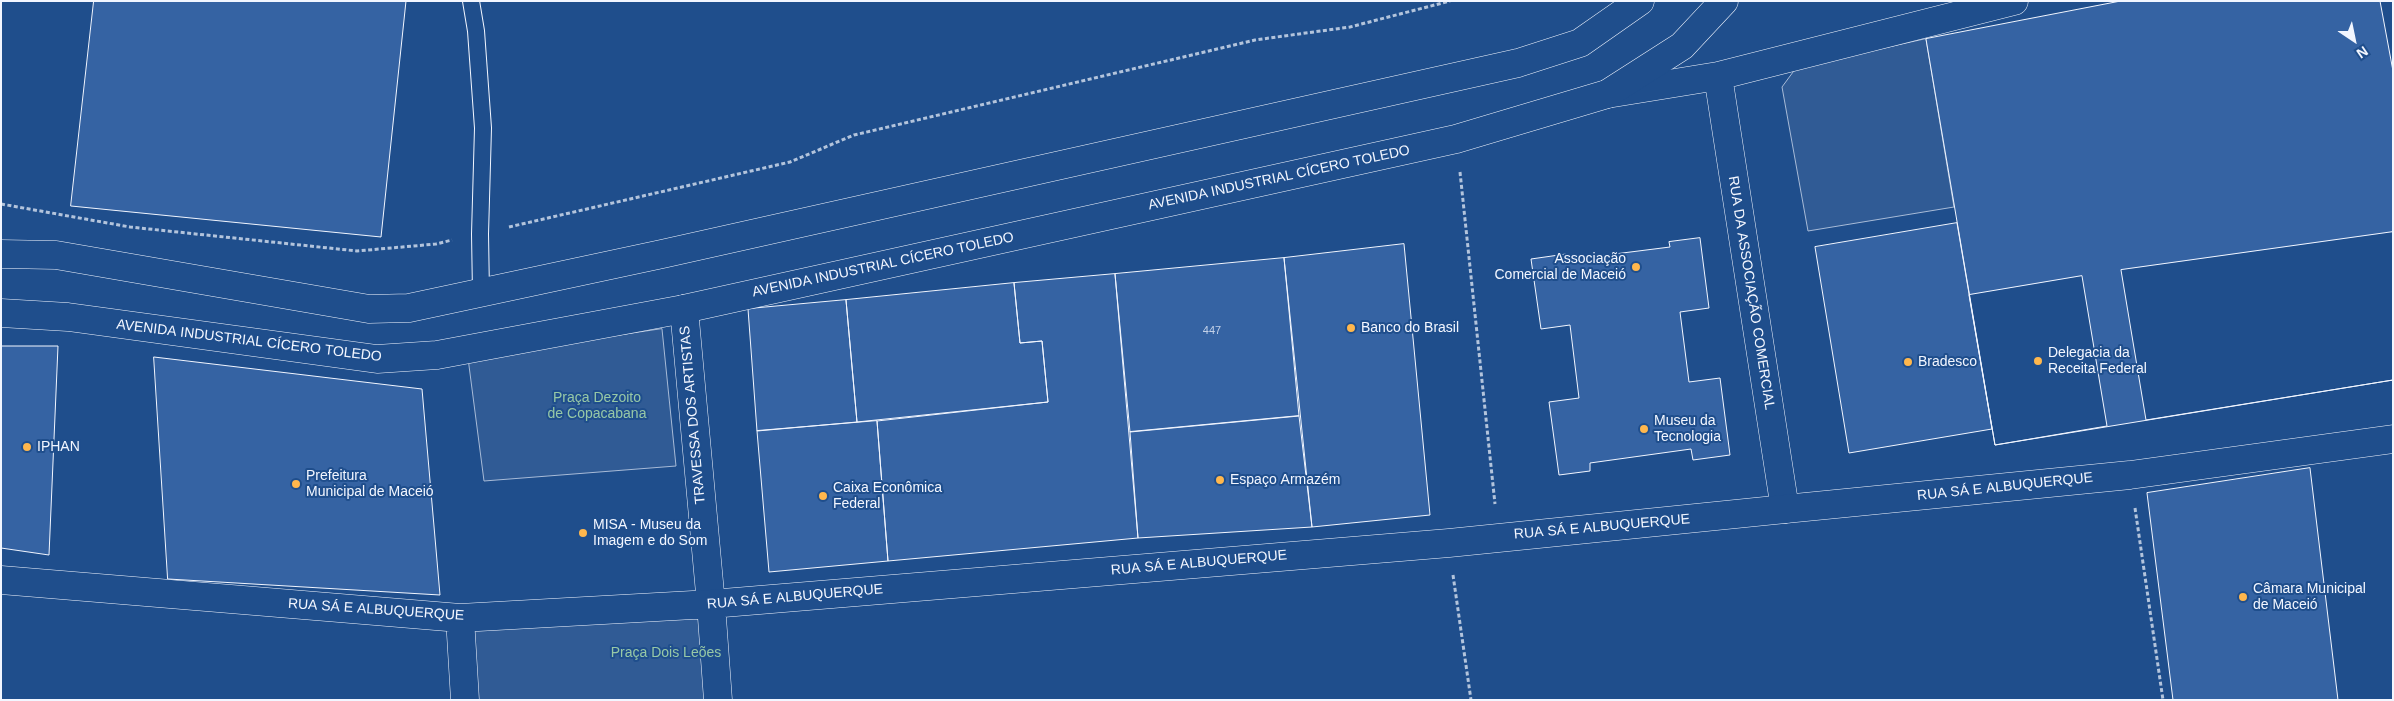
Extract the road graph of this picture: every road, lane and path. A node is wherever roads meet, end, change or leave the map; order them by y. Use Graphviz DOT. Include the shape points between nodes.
graph roads {
  1 [pos="471,1"];
  2 [pos="1450,1"];
  3 [pos="1640,1"];
  4 [pos="1724,1"];
  5 [pos="2014,1"];
  6 [pos="1718,76"];
  7 [pos="1608,94"];
  8 [pos="1456,140"];
  9 [pos="1,204"];
  10 [pos="480,234"];
  11 [pos="1,244"];
  12 [pos="1,254"];
  13 [pos="56,255"];
  14 [pos="481,293"];
  15 [pos="684,309"];
  16 [pos="1,313"];
  17 [pos="2393,439"];
  18 [pos="2130,475"];
  19 [pos="1785,510"];
  20 [pos="1499,537"];
  21 [pos="1448,542"];
  22 [pos="1,580"];
  23 [pos="711,604"];
  24 [pos="460,618"];
  25 [pos="466,700"];
  26 [pos="718,700"];
  27 [pos="1471,700"];
  28 [pos="2163,700"];
  1 -- 10 [label="lane" via="483,128"];
  2 -- 10 [label="path" via="1350,27 1255,40 854,135 790,162"];
  3 -- 14 [label="street" via="1580,43 1518,63"];
  4 -- 7 [label="street, AVENIDA INDUSTRIAL CÍCERO TOLEDO" via="1682,46"];
  5 -- 6 [label="street"];
  6 -- 7 [label="street"];
  6 -- 19 [label="street, RUA DA ASSOCIAÇÃO COMERCIAL"];
  7 -- 8 [label="street, AVENIDA INDUSTRIAL CÍCERO TOLEDO"];
  8 -- 15 [label="street, AVENIDA INDUSTRIAL CÍCERO TOLEDO"];
  8 -- 20 [label="path"];
  9 -- 10 [label="path" via="130,227 357,251 436,244"];
  10 -- 14 [label="lane"];
  11 -- 13 [label="street"];
  12 -- 13 [label="street"];
  13 -- 14 [label="street" via="369,309 409,308"];
  15 -- 16 [label="street, AVENIDA INDUSTRIAL CÍCERO TOLEDO" via="437,355 378,359 68,317"];
  15 -- 23 [label="street, TRAVESSA DOS ARTISTAS"];
  17 -- 18 [label="street, RUA SÁ E ALBUQUERQUE"];
  18 -- 19 [label="street, RUA SÁ E ALBUQUERQUE"];
  18 -- 28 [label="path"];
  19 -- 20 [label="street, RUA SÁ E ALBUQUERQUE"];
  20 -- 21 [label="street, RUA SÁ E ALBUQUERQUE"];
  21 -- 23 [label="street, RUA SÁ E ALBUQUERQUE"];
  21 -- 27 [label="path"];
  22 -- 24 [label="street, RUA SÁ E ALBUQUERQUE"];
  23 -- 24 [label="street, RUA SÁ E ALBUQUERQUE"];
  23 -- 26 [label="street, TRAVESSA DOS ARTISTAS"];
  24 -- 25 [label="street"];
}
